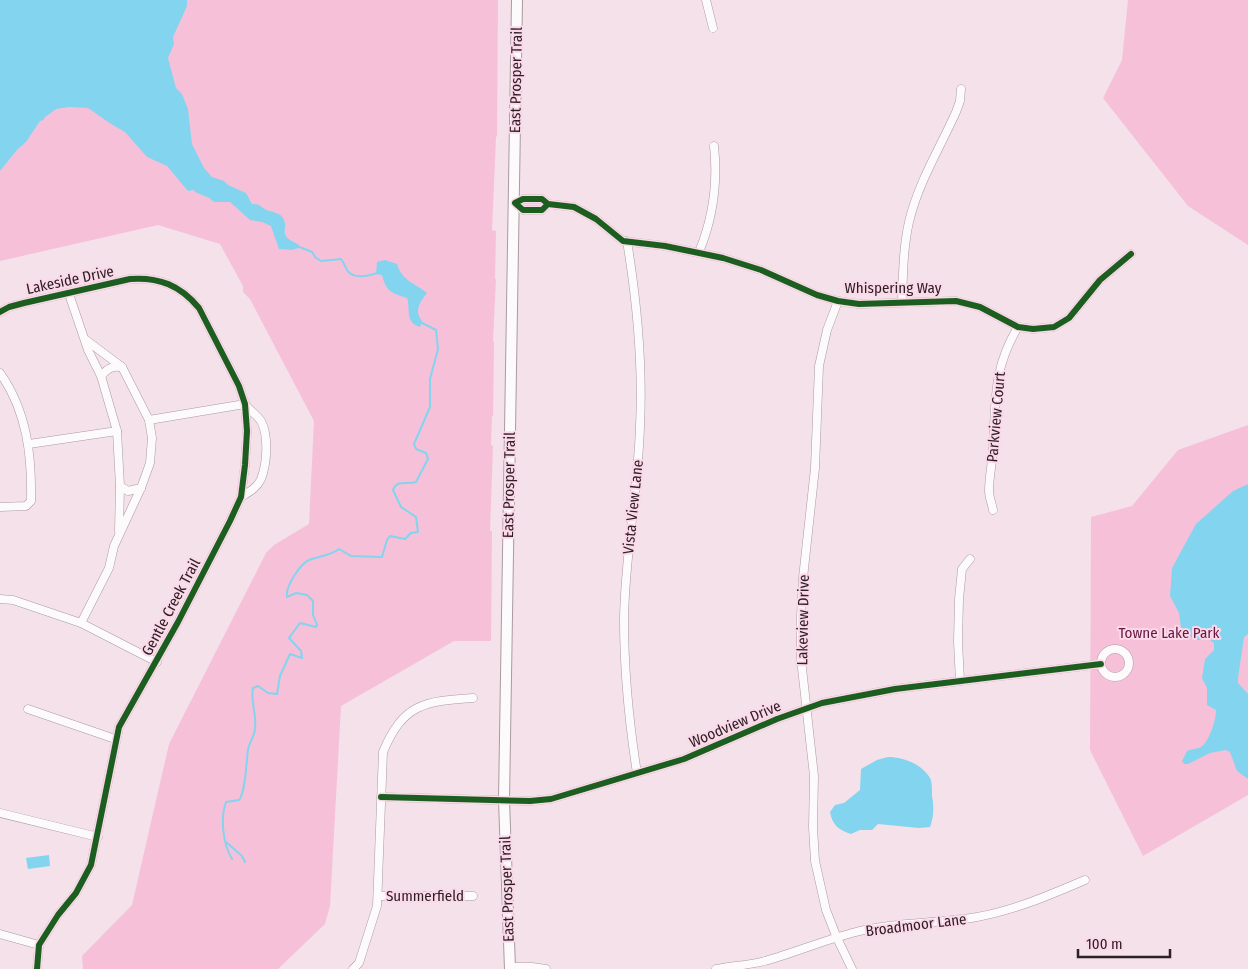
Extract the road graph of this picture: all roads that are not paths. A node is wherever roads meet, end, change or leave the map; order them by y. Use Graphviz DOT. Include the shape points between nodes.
graph roads {
  1 [pos="517,0"];
  2 [pos="706,0"];
  3 [pos="713,28"];
  4 [pos="961,89"];
  5 [pos="714,146"];
  6 [pos="515,203"];
  7 [pos="627,241"];
  8 [pos="699,252"];
  9 [pos="1131,254"];
  10 [pos="147,278"];
  11 [pos="69,294"];
  12 [pos="838,301"];
  13 [pos="902,302"];
  14 [pos="0,312"];
  15 [pos="1018,327"];
  16 [pos="86,340"];
  17 [pos="122,367"];
  18 [pos="0,373"];
  19 [pos="101,376"];
  20 [pos="244,404"];
  21 [pos="149,420"];
  22 [pos="117,430"];
  23 [pos="29,444"];
  24 [pos="120,486"];
  25 [pos="141,488"];
  26 [pos="241,497"];
  27 [pos="0,507"];
  28 [pos="993,510"];
  29 [pos="119,534"];
  30 [pos="970,559"];
  31 [pos="0,600"];
  32 [pos="81,623"];
  33 [pos="157,662"];
  34 [pos="1101,664"];
  35 [pos="960,681"];
  36 [pos="473,698"];
  37 [pos="806,708"];
  38 [pos="28,709"];
  39 [pos="116,739"];
  40 [pos="636,773"];
  41 [pos="381,798"];
  42 [pos="504,800"];
  43 [pos="0,813"];
  44 [pos="98,837"];
  45 [pos="1085,880"];
  46 [pos="378,896"];
  47 [pos="473,896"];
  48 [pos="0,934"];
  49 [pos="837,938"];
  50 [pos="39,945"];
  51 [pos="510,968"];
  52 [pos="37,969"];
  53 [pos="353,969"];
  54 [pos="546,969"];
  55 [pos="716,969"];
  56 [pos="852,969"];
  1 -- 6 [label="main road, East Prosper Trail"];
  2 -- 3 [label="street"];
  4 -- 13 [label="street" via="956,112 909,222"];
  5 -- 8 [label="street" via="714,198"];
  6 -- 7 [label="street, Whispering Way" via="523,210 542,210 548,204 584,211 619,239"];
  6 -- 42 [label="main road, East Prosper Trail"];
  7 -- 8 [label="street, Whispering Way"];
  7 -- 40 [label="street, Vista View Lane" via="637,309 641,370 639,453 624,617 627,700"];
  8 -- 12 [label="street, Whispering Way" via="761,270"];
  9 -- 15 [label="street, Whispering Way" via="1100,280 1062,323 1040,330"];
  10 -- 11 [label="street, Lakeside Drive"];
  10 -- 20 [label="street, Gentle Creek Trail" via="176,288 198,308 239,386"];
  11 -- 14 [label="street, Lakeside Drive" via="24,303"];
  11 -- 16 [label="street"];
  12 -- 13 [label="street, Whispering Way" via="859,304"];
  12 -- 37 [label="street, Lakeview Drive" via="822,349 817,387 814,468 801,616"];
  13 -- 15 [label="street, Whispering Way" via="970,304 993,312"];
  15 -- 28 [label="street, Parkview Court" via="1001,362 996,386 989,491"];
  16 -- 17 [label="street"];
  16 -- 19 [label="street"];
  17 -- 19 [label="street" via="108,368"];
  17 -- 21 [label="street"];
  18 -- 23 [label="street" via="20,412"];
  19 -- 22 [label="street"];
  20 -- 21 [label="street"];
  20 -- 26 [label="street, Gentle Creek Trail" via="247,431"];
  20 -- 26 [label="street, Gentle Creek Trail" via="260,421 265,434 266,458 260,480 253,490"];
  21 -- 25 [label="street" via="152,438 150,463"];
  22 -- 23 [label="street"];
  22 -- 24 [label="street"];
  23 -- 27 [label="street" via="31,501 26,506"];
  24 -- 25 [label="street" via="128,491"];
  24 -- 29 [label="street"];
  25 -- 29 [label="street"];
  26 -- 33 [label="street, Gentle Creek Trail"];
  29 -- 32 [label="street" via="108,568"];
  30 -- 35 [label="street" via="962,569 959,600"];
  31 -- 32 [label="street" via="13,600"];
  32 -- 33 [label="street"];
  33 -- 39 [label="street, Gentle Creek Trail" via="118,727"];
  34 -- 35 [label="street, Woodview Drive"];
  35 -- 37 [label="street, Woodview Drive" via="858,695"];
  36 -- 41 [label="street" via="442,700 406,715 391,732 383,752"];
  37 -- 40 [label="street, Woodview Drive" via="684,759"];
  37 -- 49 [label="street, Lakeview Drive" via="814,776 815,861 826,910"];
  38 -- 39 [label="street"];
  39 -- 44 [label="street, Gentle Creek Trail"];
  40 -- 42 [label="street, Woodview Drive" via="551,799"];
  41 -- 42 [label="street, Woodview Drive"];
  41 -- 46 [label="street"];
  42 -- 51 [label="main road, East Prosper Trail"];
  43 -- 44 [label="street"];
  44 -- 50 [label="street, Gentle Creek Trail" via="91,865 76,893"];
  45 -- 49 [label="street, Broadmoor Lane" via="1043,898 978,917 884,926"];
  46 -- 47 [label="street, Summerfield"];
  46 -- 53 [label="street" via="359,963"];
  48 -- 50 [label="street"];
  49 -- 55 [label="street, Broadmoor Lane" via="764,961"];
  49 -- 56 [label="street, Lakeview Drive"];
  50 -- 52 [label="street, Gentle Creek Trail"];
  51 -- 54 [label="street"];
}
